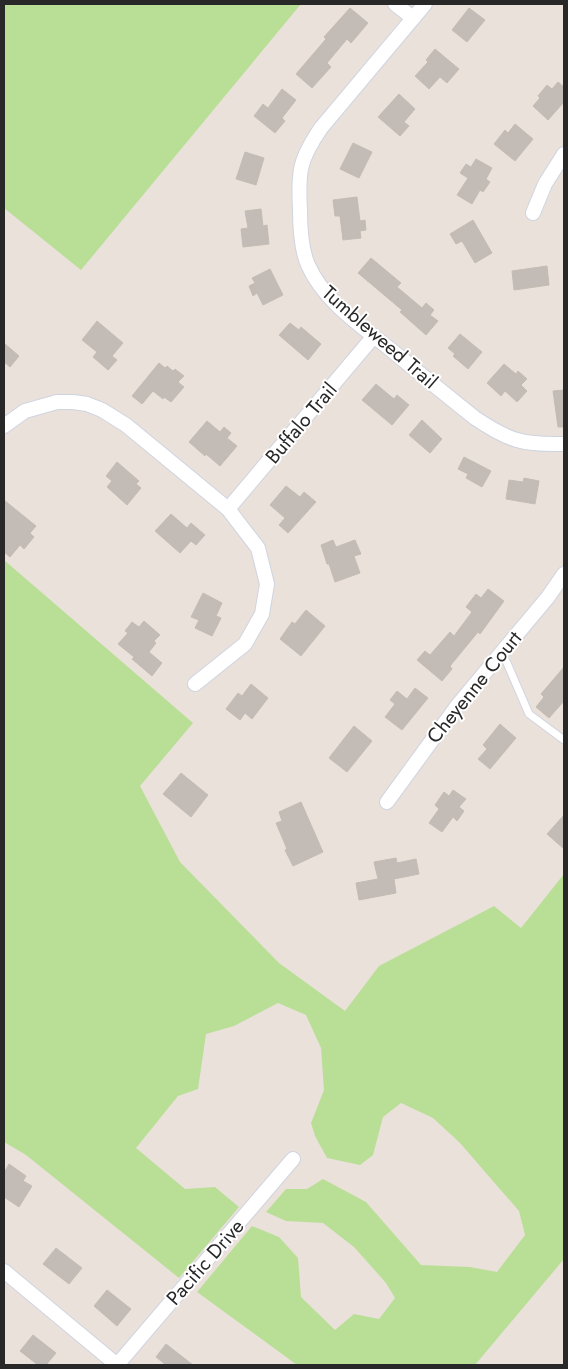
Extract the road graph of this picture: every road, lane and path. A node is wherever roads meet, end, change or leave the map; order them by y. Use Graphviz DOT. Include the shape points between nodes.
graph roads {
  1 [pos="395,4"];
  2 [pos="425,4"];
  3 [pos="413,18"];
  4 [pos="564,154"];
  5 [pos="533,213"];
  6 [pos="374,336"];
  7 [pos="4,426"];
  8 [pos="564,444"];
  9 [pos="228,509"];
  10 [pos="564,574"];
  11 [pos="501,653"];
  12 [pos="195,684"];
  13 [pos="564,740"];
  14 [pos="387,802"];
  15 [pos="293,1159"];
  16 [pos="4,1271"];
  17 [pos="116,1365"];
  1 -- 3 [label="street"];
  2 -- 3 [label="street, Tumbleweed Trail"];
  3 -- 6 [label="street, Tumbleweed Trail" via="320,128 300,168 304,253 308,265 321,288"];
  4 -- 5 [label="street" via="545,184"];
  6 -- 8 [label="street, Tumbleweed Trail" via="495,432 513,440 539,445"];
  6 -- 9 [label="street, Buffalo Trail"];
  7 -- 9 [label="street" via="18,414 32,408 65,401 87,404 114,416"];
  9 -- 12 [label="street" via="258,548 267,584 262,614 245,644"];
  10 -- 11 [label="street, Cheyenne Court"];
  11 -- 13 [label="lane" via="529,714"];
  11 -- 14 [label="street, Cheyenne Court" via="441,726"];
  15 -- 17 [label="street, Pacific Drive"];
  16 -- 17 [label="street"];
}
